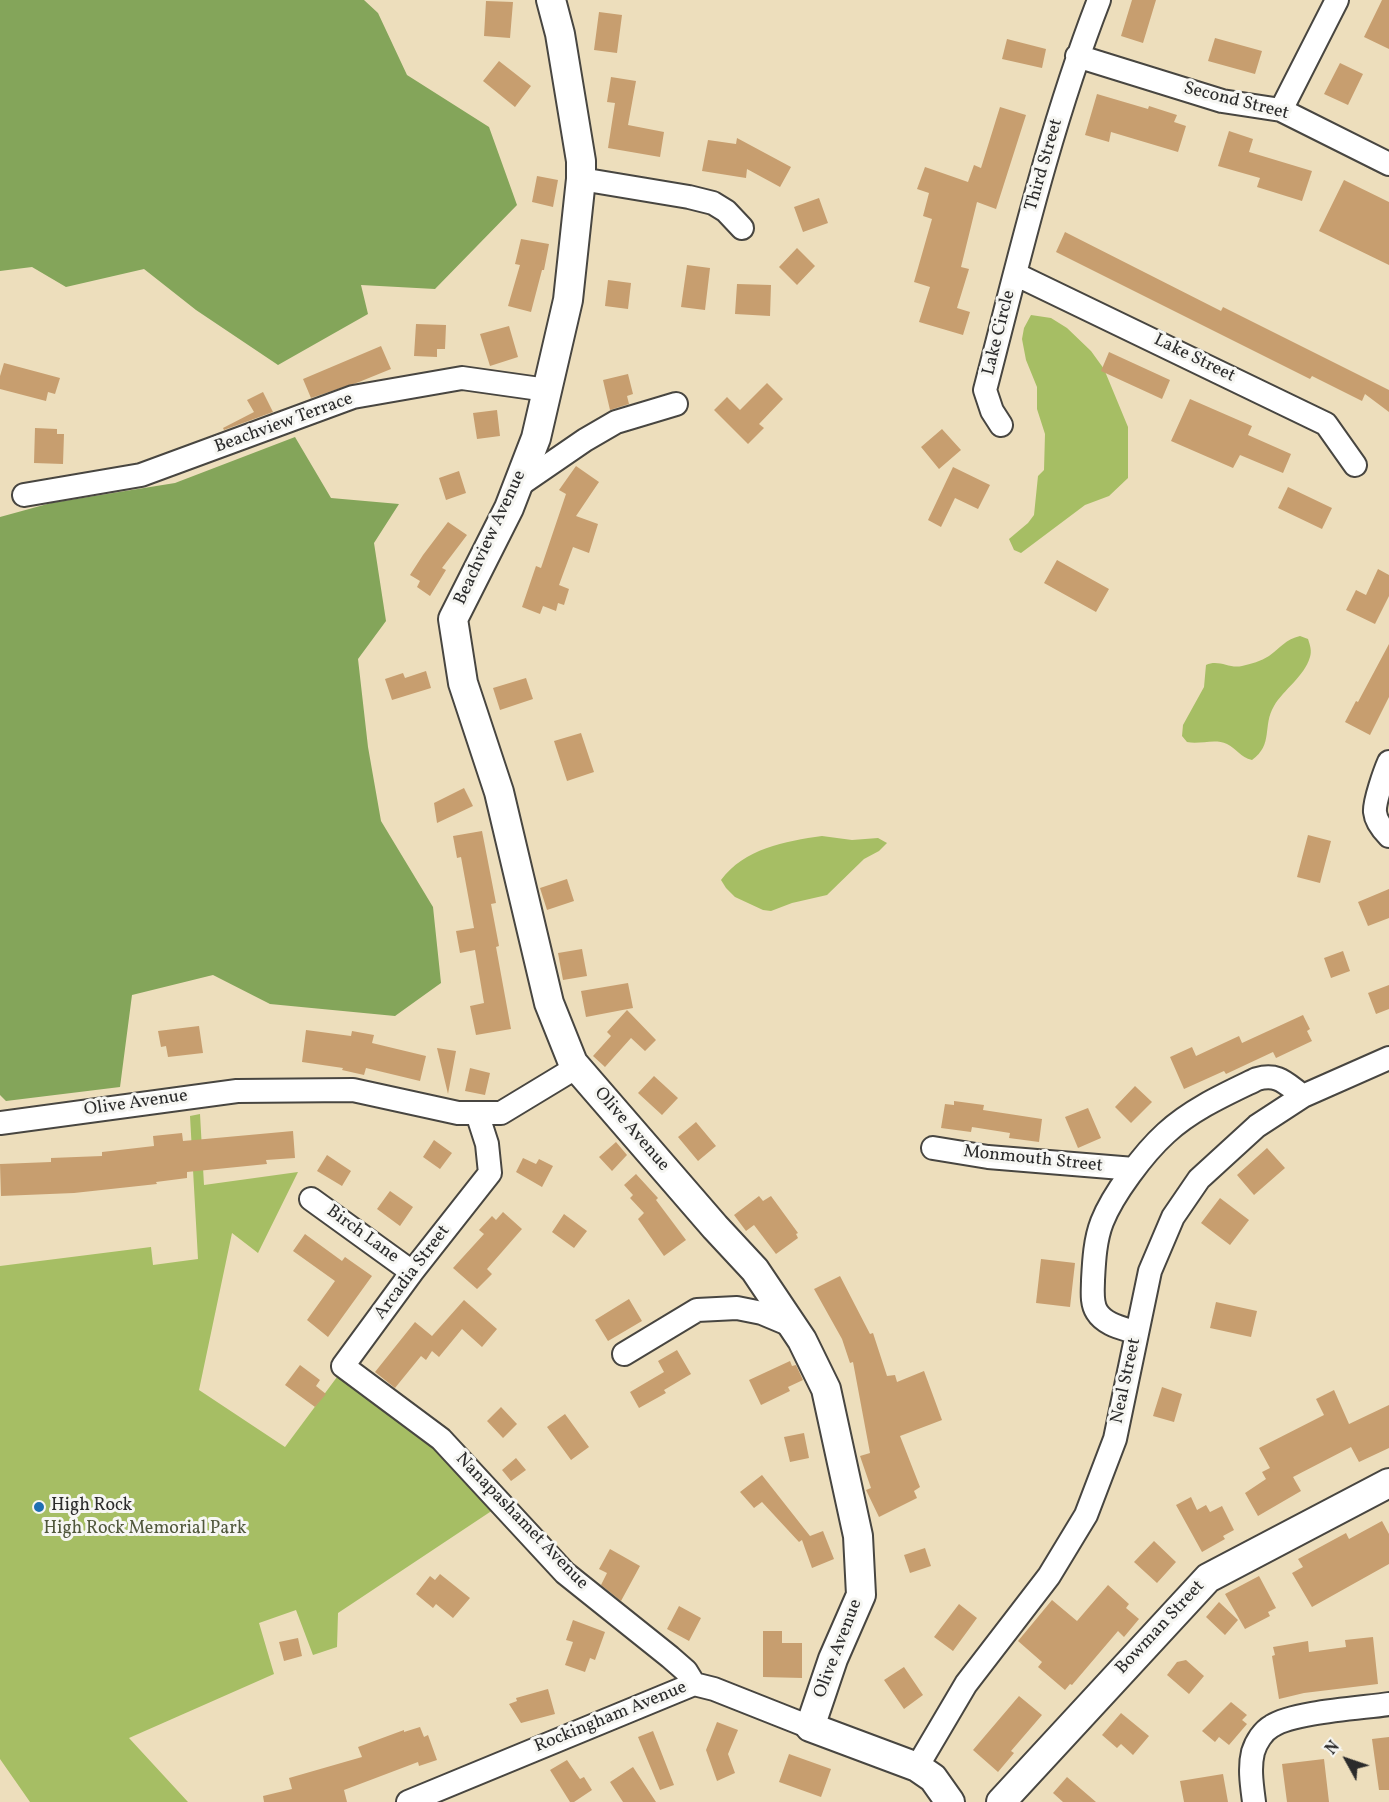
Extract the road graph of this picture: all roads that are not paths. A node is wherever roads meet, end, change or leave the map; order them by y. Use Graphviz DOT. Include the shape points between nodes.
graph roads {
  1 [pos="551,0"];
  2 [pos="1099,0"];
  3 [pos="1337,0"];
  4 [pos="1077,56"];
  5 [pos="1281,110"];
  6 [pos="1389,164"];
  7 [pos="581,178"];
  8 [pos="742,228"];
  9 [pos="1015,274"];
  10 [pos="547,390"];
  11 [pos="676,404"];
  12 [pos="1001,425"];
  13 [pos="1355,465"];
  14 [pos="518,486"];
  15 [pos="24,495"];
  16 [pos="1389,762"];
  17 [pos="1389,836"];
  18 [pos="1389,1058"];
  19 [pos="577,1066"];
  20 [pos="1303,1096"];
  21 [pos="477,1113"];
  22 [pos="0,1123"];
  23 [pos="933,1148"];
  24 [pos="1134,1169"];
  25 [pos="311,1199"];
  26 [pos="412,1272"];
  27 [pos="793,1326"];
  28 [pos="1137,1333"];
  29 [pos="624,1354"];
  30 [pos="400,1409"];
  31 [pos="1389,1483"];
  32 [pos="694,1684"];
  33 [pos="1389,1704"];
  34 [pos="810,1727"];
  35 [pos="917,1767"];
  36 [pos="456,1793"];
  37 [pos="408,1802"];
  38 [pos="950,1802"];
  39 [pos="1001,1802"];
  40 [pos="1254,1802"];
  1 -- 7 [label="street, Beachview Avenue" via="560,34"];
  2 -- 4 [label="street, Third Street"];
  3 -- 5 [label="street"];
  4 -- 5 [label="street, Second Street" via="1222,101"];
  4 -- 9 [label="street, Third Street"];
  5 -- 6 [label="street, Second Street"];
  7 -- 8 [label="street" via="713,203"];
  7 -- 10 [label="street, Beachview Avenue" via="568,300"];
  9 -- 12 [label="street, Lake Circle" via="985,390"];
  9 -- 13 [label="street, Lake Street" via="1326,424"];
  10 -- 14 [label="street, Beachview Avenue" via="536,438"];
  10 -- 15 [label="street, Beachview Terrace" via="462,378 354,397 141,475"];
  11 -- 14 [label="street" via="616,422"];
  14 -- 19 [label="street, Beachview Avenue" via="453,619 463,683 499,792 549,1003"];
  16 -- 17 [label="street" via="1375,812"];
  18 -- 20 [label="street, Neal Street"];
  19 -- 21 [label="street, Olive Avenue" via="501,1113"];
  19 -- 27 [label="street, Olive Avenue" via="755,1270"];
  20 -- 24 [label="street" via="1278,1078 1257,1079 1167,1131"];
  20 -- 28 [label="street, Neal Street" via="1257,1126 1199,1179 1173,1217 1150,1271"];
  21 -- 22 [label="street, Olive Avenue" via="458,1113 353,1090 237,1091"];
  21 -- 26 [label="street, Arcadia Street" via="487,1144 490,1173"];
  23 -- 24 [label="street, Monmouth Street" via="988,1157"];
  24 -- 28 [label="street" via="1102,1221 1092,1296 1096,1312 1108,1323"];
  25 -- 26 [label="street, Birch Lane"];
  26 -- 30 [label="street, Arcadia Street" via="343,1366"];
  27 -- 29 [label="street" via="737,1308 697,1310"];
  27 -- 34 [label="street, Olive Avenue" via="826,1389 858,1536 861,1595 833,1659"];
  28 -- 35 [label="street, Neal Street" via="1115,1439 1086,1515 1049,1576 966,1684"];
  30 -- 32 [label="street, Nanapashamet Avenue" via="441,1439 565,1573 670,1657"];
  31 -- 39 [label="street, Bowman Street" via="1208,1578"];
  32 -- 34 [label="street, Rockingham Avenue"];
  32 -- 36 [label="street, Rockingham Avenue"];
  33 -- 40 [label="street" via="1295,1717 1273,1725 1254,1750"];
  34 -- 35 [label="street, Rockingham Avenue"];
  35 -- 38 [label="street" via="933,1778"];
  36 -- 37 [label="street, Rockingham Avenue"];
}
